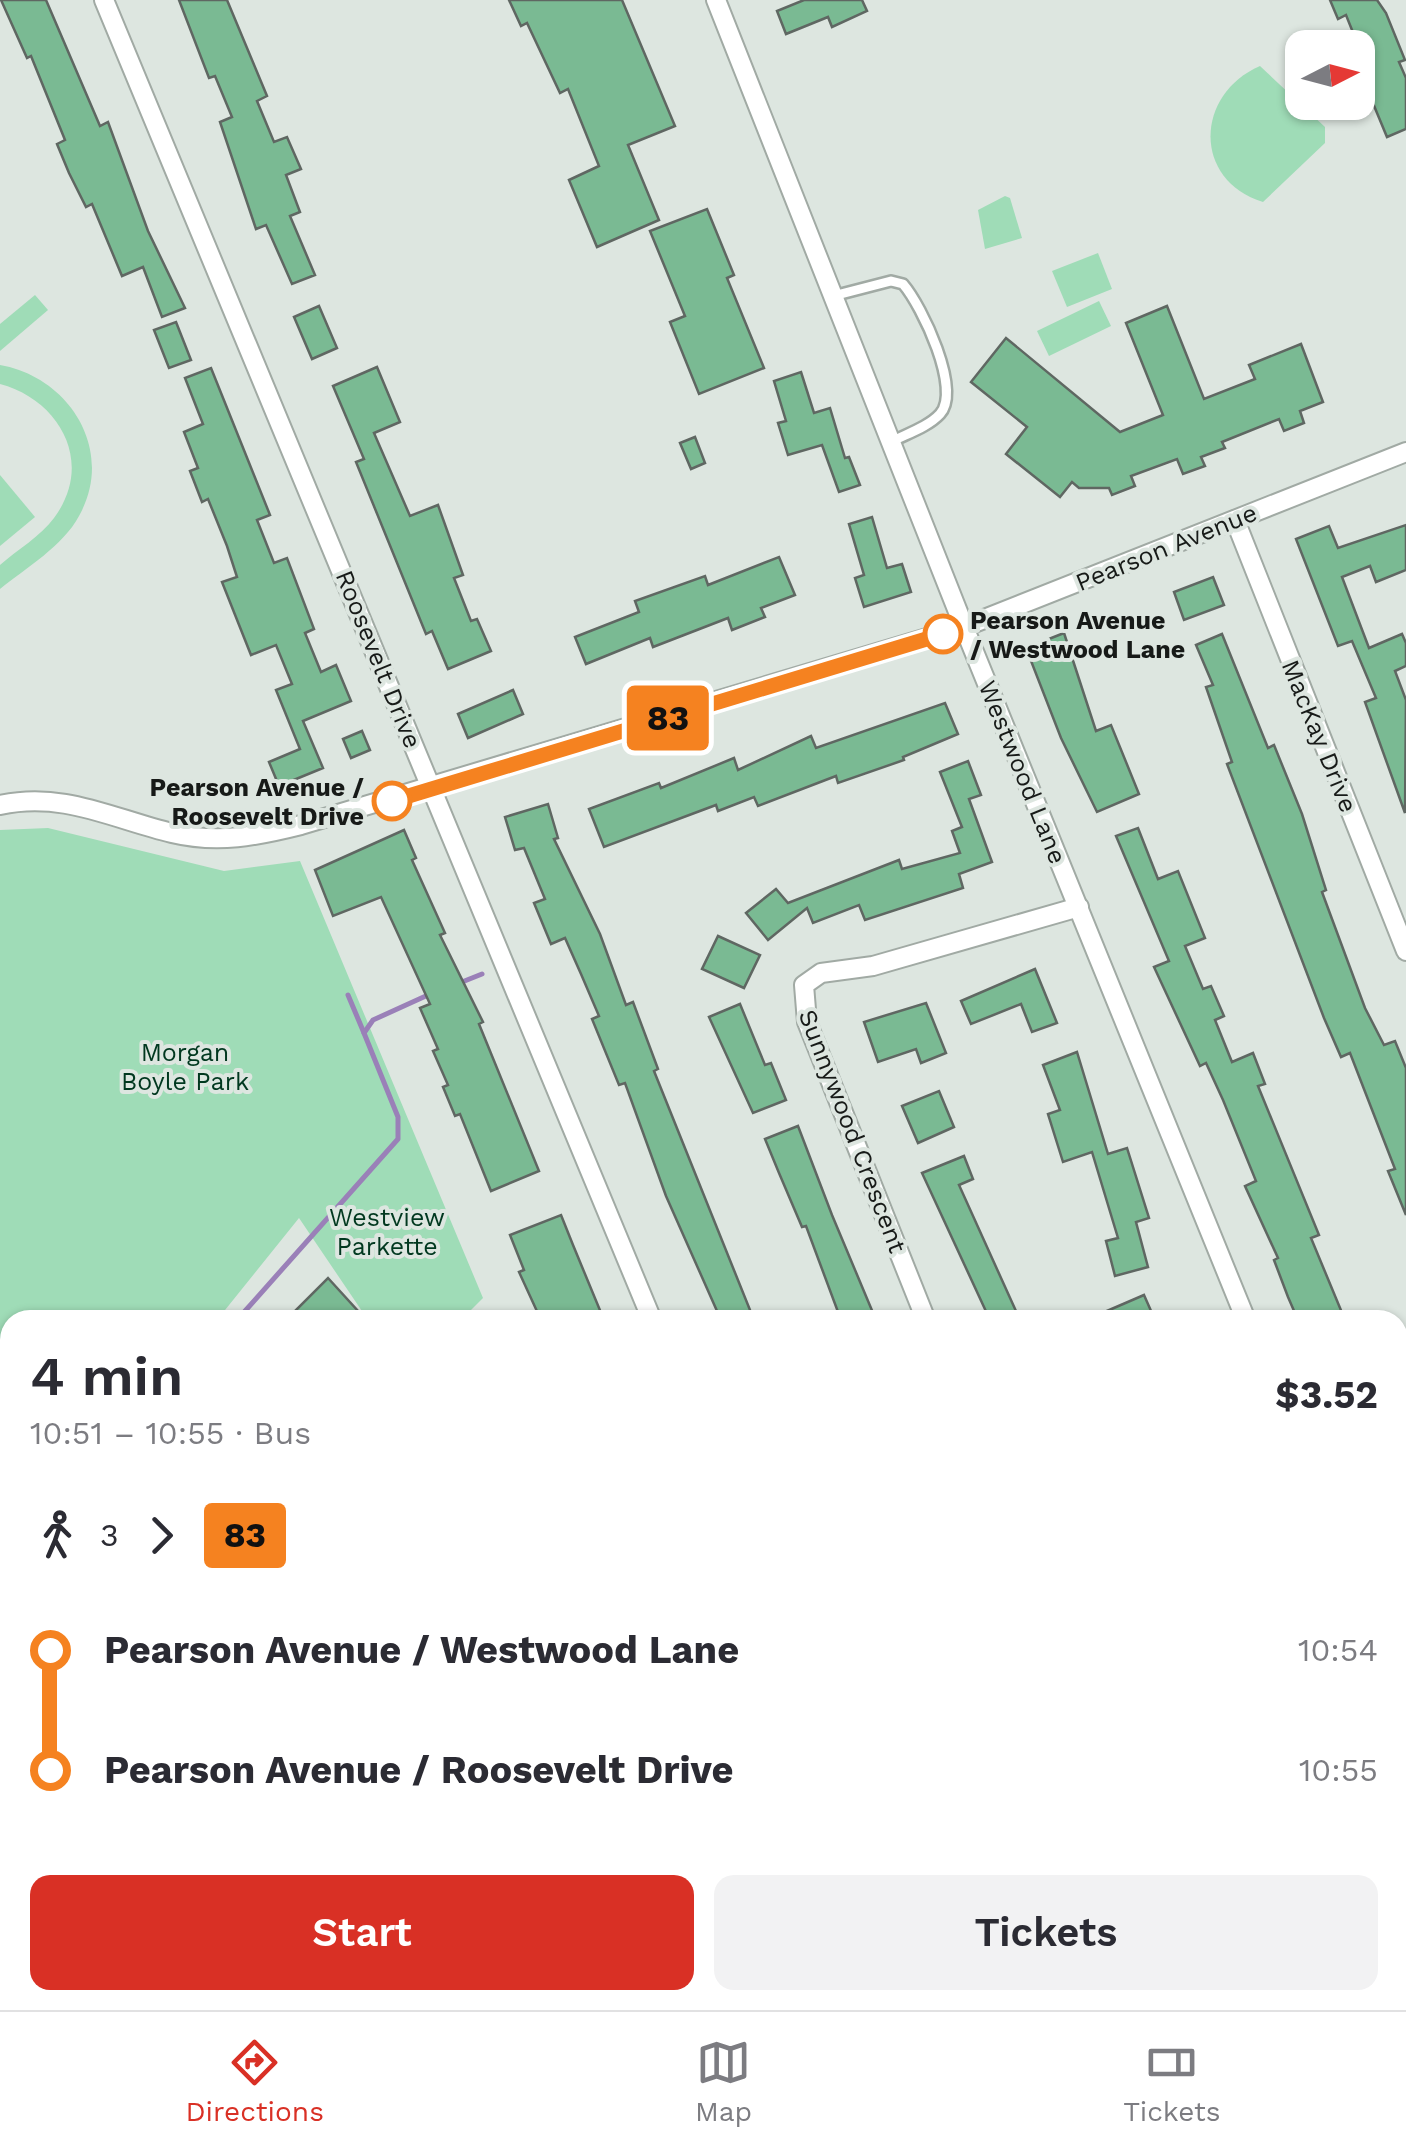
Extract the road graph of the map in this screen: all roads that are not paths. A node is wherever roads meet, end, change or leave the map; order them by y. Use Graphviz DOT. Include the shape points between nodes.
graph roads {
  1 [pos="104,0"];
  2 [pos="716,0"];
  3 [pos="832,296"];
  4 [pos="891,442"];
  5 [pos="1406,452"];
  6 [pos="1235,520"];
  7 [pos="964,627"];
  8 [pos="432,790"];
  9 [pos="0,805"];
  10 [pos="1078,907"];
  11 [pos="1406,951"];
  12 [pos="648,1310"];
  13 [pos="922,1310"];
  14 [pos="1242,1310"];
  1 -- 8 [label="street, Roosevelt Drive"];
  2 -- 3 [label="street, Westwood Lane"];
  3 -- 4 [label="street, Westwood Lane"];
  3 -- 4 [label="lane" via="903,284 932,339 950,386 947,402 939,415"];
  4 -- 7 [label="street, Westwood Lane"];
  5 -- 6 [label="street, Pearson Avenue"];
  6 -- 7 [label="street, Pearson Avenue"];
  6 -- 11 [label="street, MacKay Drive"];
  7 -- 8 [label="street, Pearson Avenue"];
  7 -- 10 [label="street, Westwood Lane"];
  8 -- 9 [label="street, Pearson Avenue" via="238,840 174,833 58,801"];
  8 -- 12 [label="street, Roosevelt Drive"];
  10 -- 13 [label="street, Sunnywood Crescent" via="873,966 821,973 804,985 807,1022"];
  10 -- 14 [label="street, Westwood Lane"];
}
